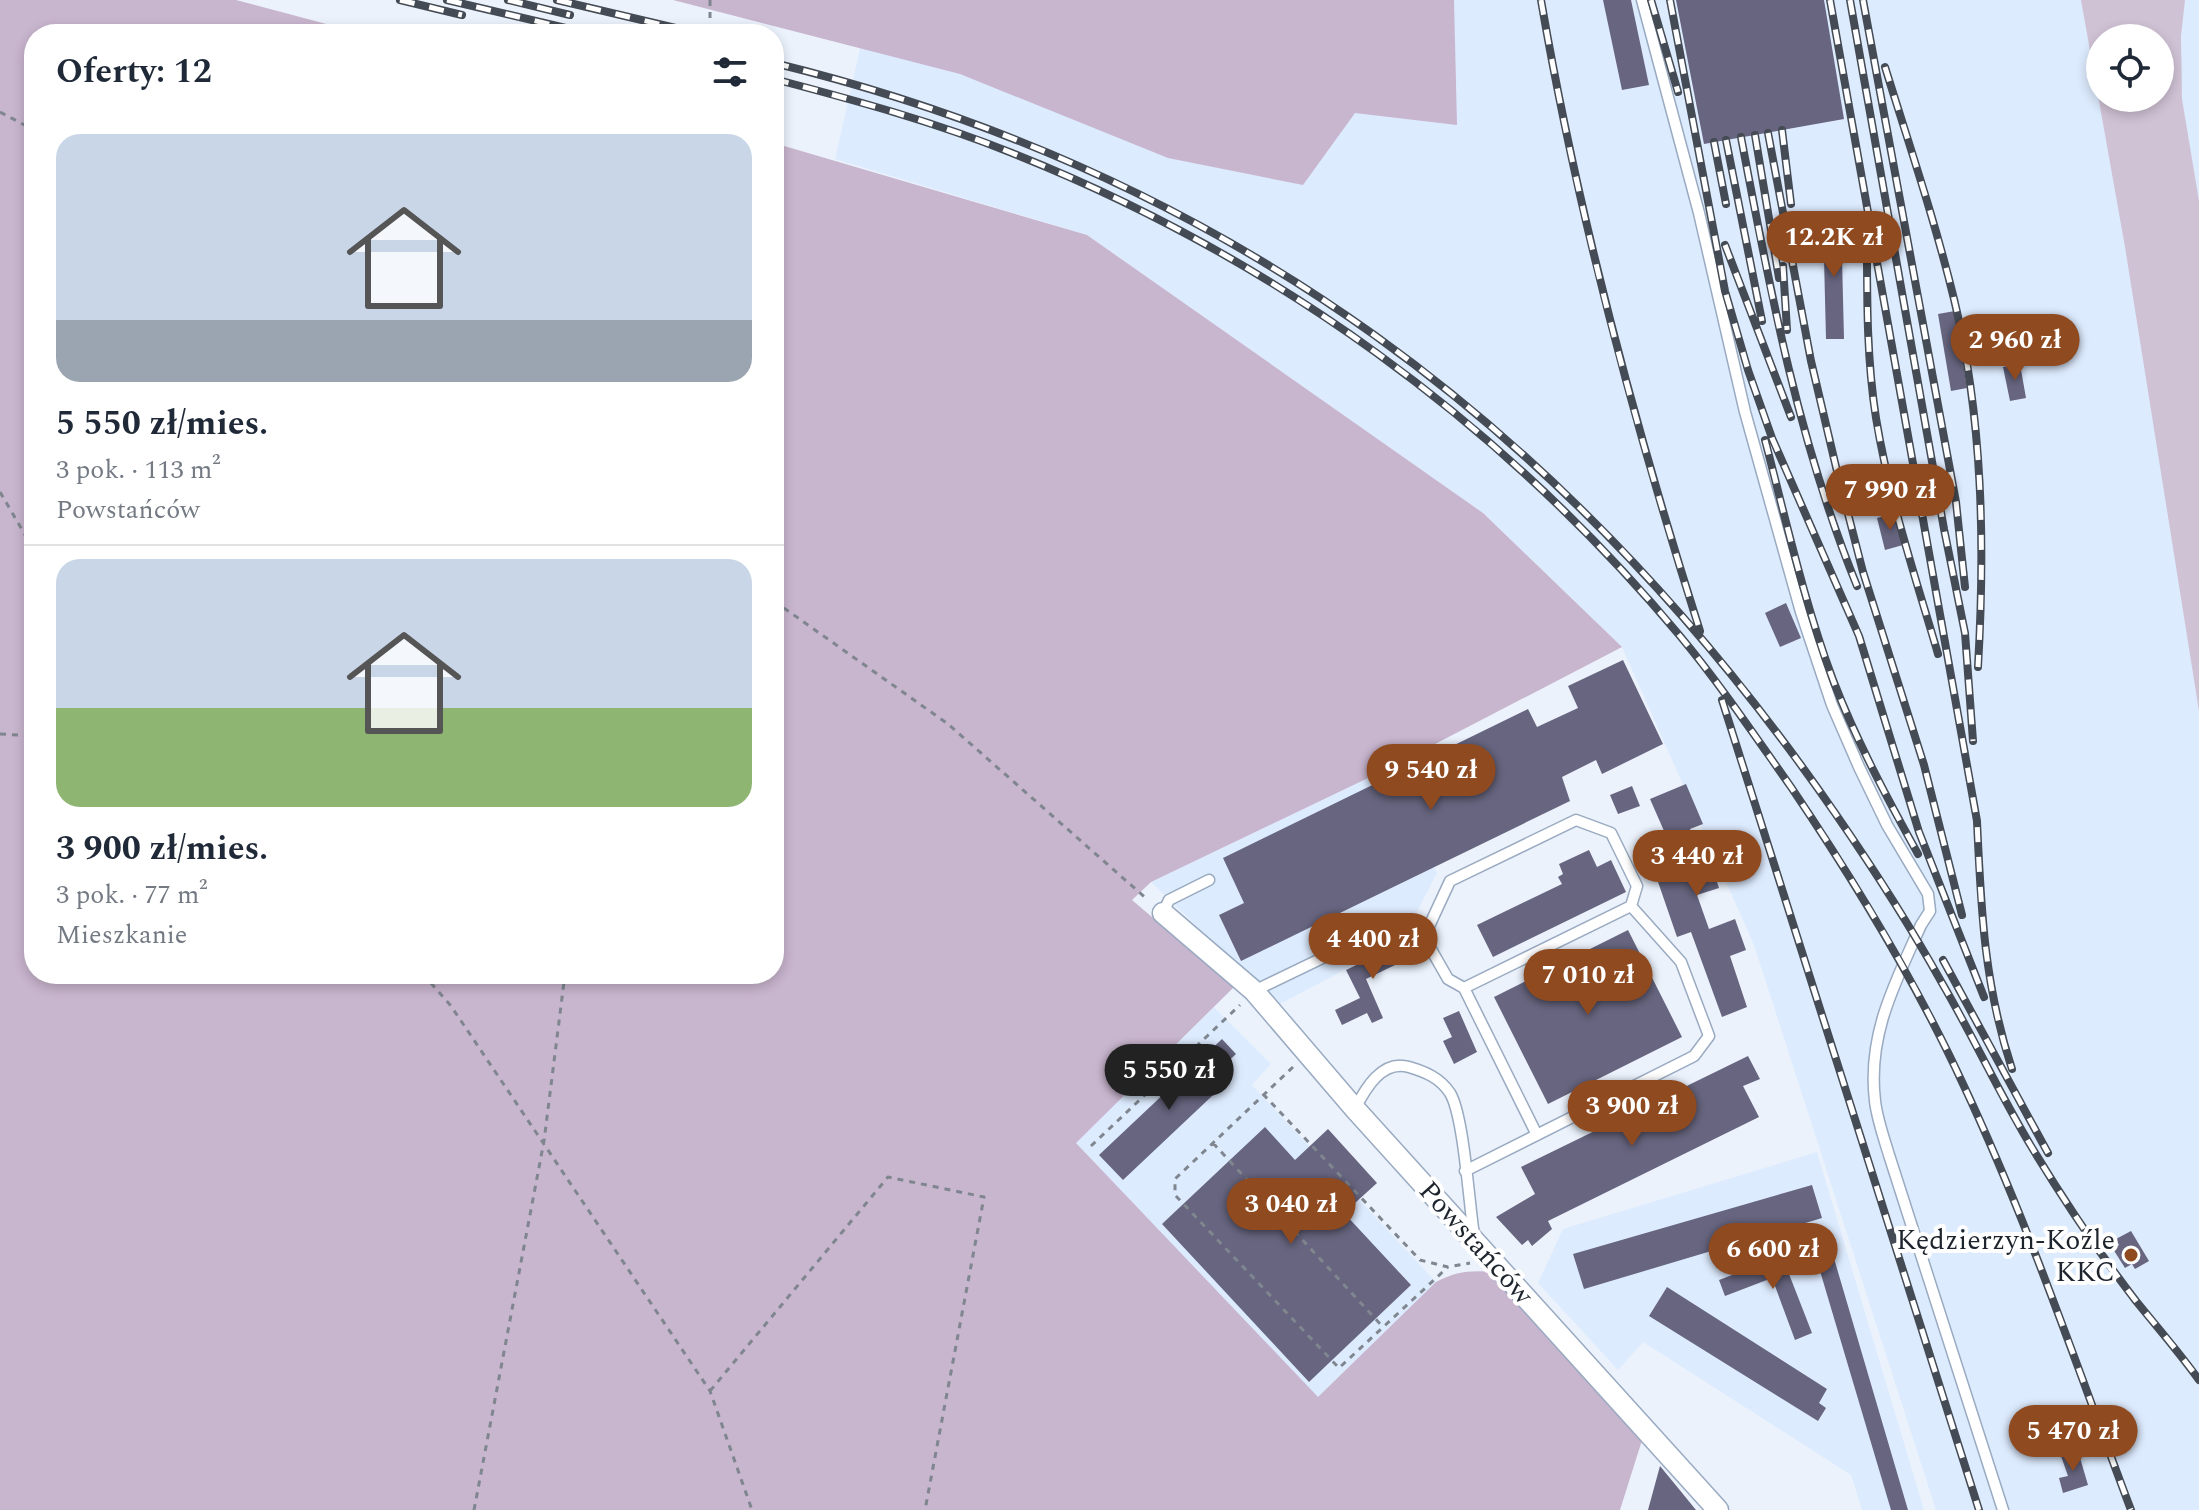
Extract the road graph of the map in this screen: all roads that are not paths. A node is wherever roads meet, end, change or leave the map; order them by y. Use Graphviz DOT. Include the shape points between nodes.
graph roads {
  1 [pos="1642,0"];
  2 [pos="1209,880"];
  3 [pos="1631,906"];
  4 [pos="1163,913"];
  5 [pos="1395,923"];
  6 [pos="1464,988"];
  7 [pos="1254,991"];
  8 [pos="1355,1109"];
  9 [pos="1537,1135"];
  10 [pos="1465,1171"];
  11 [pos="1474,1237"];
  12 [pos="1718,1510"];
  13 [pos="2003,1510"];
  1 -- 13 [label="lane" via="1801,612 1859,767 1928,894 1930,911 1881,1017 1874,1056 1875,1102"];
  2 -- 4 [label="lane" via="1169,900"];
  3 -- 6 [label="lane"];
  3 -- 6 [label="lane" via="1637,886 1611,833 1576,820 1450,881 1424,937 1448,979"];
  3 -- 9 [label="lane" via="1681,962 1709,1036 1694,1056"];
  4 -- 7 [label="street, Powstańców"];
  5 -- 7 [label="lane"];
  6 -- 9 [label="lane"];
  7 -- 8 [label="street, Powstańców"];
  8 -- 10 [label="lane" via="1381,1072 1404,1065 1432,1074 1450,1094"];
  8 -- 11 [label="street, Powstańców"];
  9 -- 10 [label="lane"];
  10 -- 11 [label="lane"];
  11 -- 12 [label="street, Powstańców"];
}
